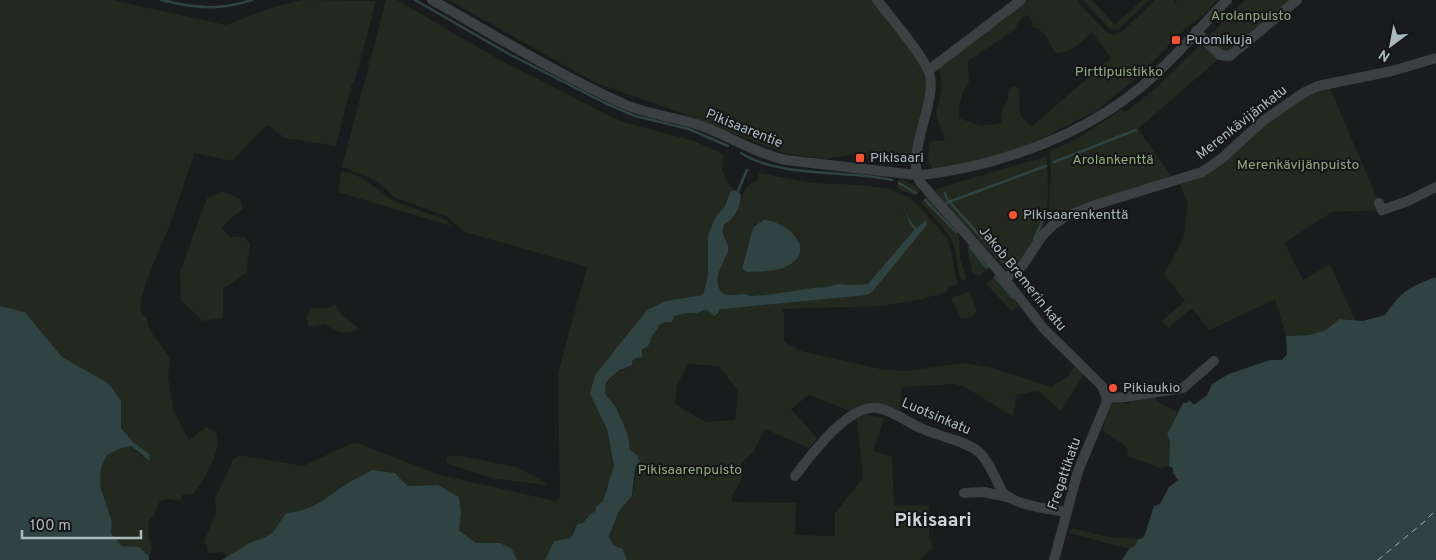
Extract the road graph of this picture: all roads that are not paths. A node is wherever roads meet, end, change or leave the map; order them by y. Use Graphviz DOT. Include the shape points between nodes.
graph roads {
  1 [pos="432,0"];
  2 [pos="877,0"];
  3 [pos="1021,0"];
  4 [pos="1228,0"];
  5 [pos="1297,0"];
  6 [pos="1196,31"];
  7 [pos="1436,58"];
  8 [pos="929,70"];
  9 [pos="916,175"];
  10 [pos="1436,187"];
  11 [pos="1380,207"];
  12 [pos="1006,279"];
  13 [pos="1214,361"];
  14 [pos="1107,398"];
  15 [pos="795,476"];
  16 [pos="964,493"];
  17 [pos="1010,498"];
  18 [pos="1066,512"];
  19 [pos="1054,560"];
  1 -- 9 [label="street, Pikisaarentie" via="556,70 645,112 700,125 786,160"];
  2 -- 8 [label="street"];
  3 -- 8 [label="street"];
  4 -- 6 [label="street, Pikisaarentie"];
  5 -- 6 [label="street" via="1230,56 1220,55"];
  6 -- 9 [label="street, Pikisaarentie" via="1146,82 1076,129 1022,152"];
  7 -- 12 [label="street, Merenkävijänkatu" via="1392,72 1318,86 1302,93 1202,172 1065,217 1042,236 1023,265"];
  8 -- 9 [label="street" via="931,83"];
  9 -- 12 [label="street, Jakob Bremerin katu"];
  10 -- 11 [label="street" via="1408,201"];
  12 -- 14 [label="street, Jakob Bremerin katu" via="1056,342 1102,386"];
  13 -- 14 [label="street" via="1183,388"];
  14 -- 18 [label="street, Fregattikatu" via="1078,471"];
  15 -- 17 [label="street, Luotsinkatu" via="827,437 848,418 862,410 878,408 977,451"];
  16 -- 17 [label="street"];
  17 -- 18 [label="street"];
  18 -- 19 [label="street, Fregattikatu"];
}
